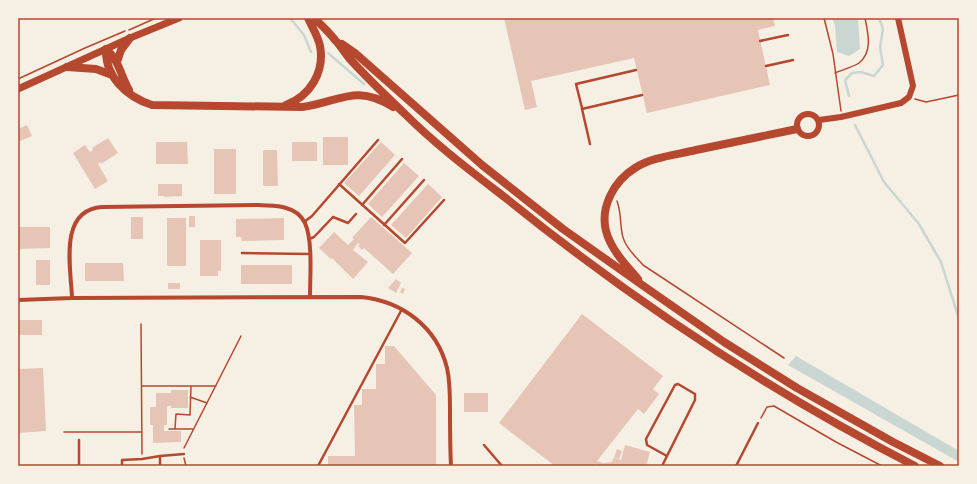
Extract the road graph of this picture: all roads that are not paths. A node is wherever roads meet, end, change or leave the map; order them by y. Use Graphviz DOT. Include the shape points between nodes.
graph roads {
  1 [pos="179,18"];
  2 [pos="308,18"];
  3 [pos="314,18"];
  4 [pos="898,18"];
  5 [pos="788,35"];
  6 [pos="130,38"];
  7 [pos="334,39"];
  8 [pos="760,41"];
  9 [pos="106,49"];
  10 [pos="793,60"];
  11 [pos="117,62"];
  12 [pos="766,66"];
  13 [pos="67,67"];
  14 [pos="636,70"];
  15 [pos="112,75"];
  16 [pos="18,89"];
  17 [pos="642,95"];
  18 [pos="132,96"];
  19 [pos="280,106"];
  20 [pos="582,108"];
  21 [pos="405,115"];
  22 [pos="819,120"];
  23 [pos="797,129"];
  24 [pos="378,140"];
  25 [pos="590,144"];
  26 [pos="402,159"];
  27 [pos="424,180"];
  28 [pos="339,184"];
  29 [pos="444,200"];
  30 [pos="362,205"];
  31 [pos="356,214"];
  32 [pos="304,222"];
  33 [pos="384,225"];
  34 [pos="309,239"];
  35 [pos="242,253"];
  36 [pos="310,254"];
  37 [pos="645,287"];
  38 [pos="72,298"];
  39 [pos="310,298"];
  40 [pos="18,300"];
  41 [pos="402,309"];
  42 [pos="758,423"];
  43 [pos="79,440"];
  44 [pos="484,445"];
  45 [pos="184,454"];
  46 [pos="160,456"];
  47 [pos="667,456"];
  48 [pos="79,466"];
  49 [pos="122,466"];
  50 [pos="160,466"];
  51 [pos="318,466"];
  52 [pos="451,466"];
  53 [pos="502,466"];
  54 [pos="662,466"];
  55 [pos="736,466"];
  56 [pos="915,466"];
  57 [pos="940,466"];
  1 -- 6 [label="main road"];
  2 -- 19 [label="highway" via="320,46 320,69 305,93 294,102"];
  3 -- 7 [label="highway"];
  4 -- 22 [label="street" via="913,86 909,97 901,104"];
  5 -- 8 [label="lane"];
  6 -- 9 [label="main road"];
  6 -- 11 [label="highway" via="121,50"];
  7 -- 21 [label="highway" via="349,58"];
  7 -- 37 [label="highway" via="355,53 482,165 563,229"];
  9 -- 11 [label="highway"];
  9 -- 13 [label="main road"];
  9 -- 15 [label="highway" via="106,60"];
  10 -- 12 [label="lane"];
  11 -- 18 [label="highway"];
  13 -- 15 [label="highway" via="96,70"];
  13 -- 16 [label="main road"];
  14 -- 20 [label="lane" via="576,84"];
  15 -- 18 [label="highway"];
  17 -- 20 [label="lane"];
  18 -- 19 [label="highway" via="152,105"];
  19 -- 21 [label="highway" via="307,106 347,95 363,95 384,101"];
  20 -- 25 [label="lane"];
  21 -- 56 [label="highway" via="550,234 623,287 716,351 885,451"];
  22 -- 23 [label="street" via="816,116 806,113 800,116"];
  22 -- 23 [label="street" via="820,125 815,134 805,136"];
  23 -- 37 [label="highway" via="659,158 635,168 621,179 608,202 606,231 620,258"];
  24 -- 28 [label="lane"];
  26 -- 30 [label="lane"];
  27 -- 33 [label="lane"];
  28 -- 30 [label="lane"];
  28 -- 32 [label="lane"];
  29 -- 33 [label="lane" via="405,243"];
  30 -- 33 [label="lane"];
  31 -- 34 [label="lane" via="348,223 333,217"];
  32 -- 34 [label="street"];
  32 -- 38 [label="street" via="292,210 275,206 91,209 77,220 72,230"];
  34 -- 36 [label="street"];
  35 -- 36 [label="lane"];
  36 -- 39 [label="street"];
  37 -- 57 [label="highway" via="724,342 797,388"];
  38 -- 39 [label="street"];
  38 -- 40 [label="street"];
  39 -- 41 [label="street" via="372,298"];
  41 -- 51 [label="lane"];
  41 -- 52 [label="street" via="428,331 444,358 449,378"];
  42 -- 55 [label="lane"];
  43 -- 48 [label="lane"];
  44 -- 53 [label="lane"];
  45 -- 46 [label="lane"];
  46 -- 49 [label="lane" via="122,460"];
  46 -- 50 [label="lane"];
  47 -- 47 [label="lane" via="696,397 678,384 675,385 646,439 647,445"];
  47 -- 54 [label="lane"];
}
